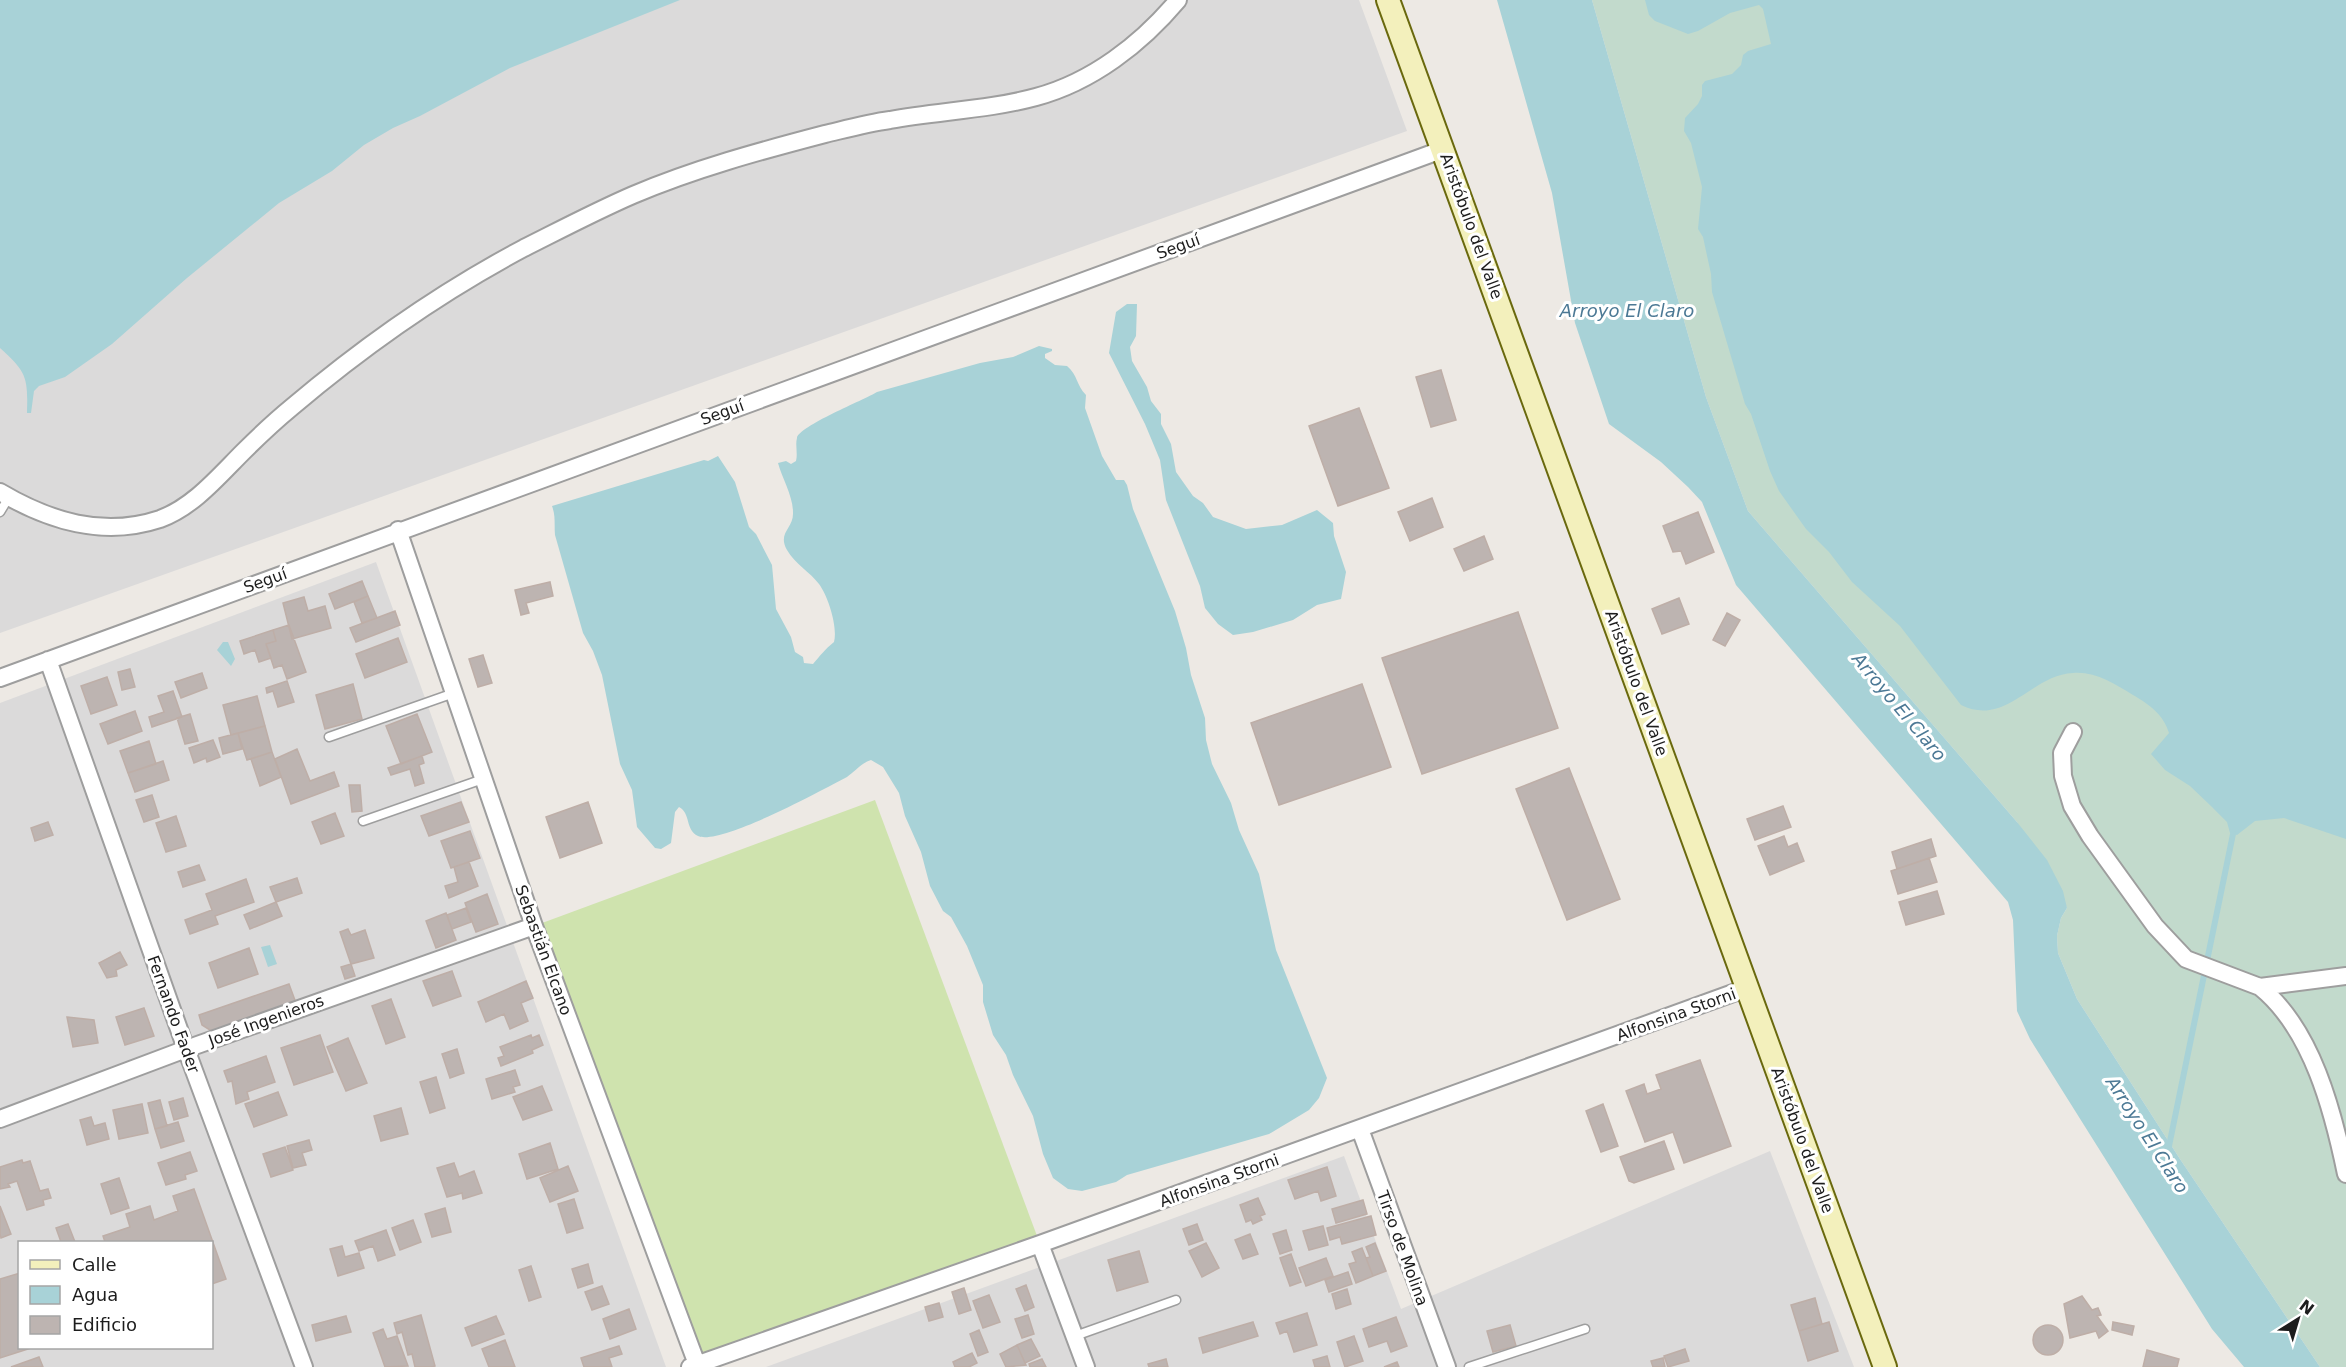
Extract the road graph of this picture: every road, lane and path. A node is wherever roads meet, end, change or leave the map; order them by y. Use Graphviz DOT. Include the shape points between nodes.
graph roads {
  1 [pos="1178,0"];
  2 [pos="1388,0"];
  3 [pos="1444,149"];
  4 [pos="5,494"];
  5 [pos="0,512"];
  6 [pos="398,530"];
  7 [pos="48,660"];
  8 [pos="0,678"];
  9 [pos="454,693"];
  10 [pos="2073,732"];
  11 [pos="329,737"];
  12 [pos="483,779"];
  13 [pos="363,820"];
  14 [pos="534,926"];
  15 [pos="2346,975"];
  16 [pos="2260,987"];
  17 [pos="1747,988"];
  18 [pos="186,1049"];
  19 [pos="0,1119"];
  20 [pos="1360,1129"];
  21 [pos="2346,1174"];
  22 [pos="1040,1244"];
  23 [pos="1176,1300"];
  24 [pos="1585,1329"];
  25 [pos="1075,1336"];
  26 [pos="695,1366"];
  27 [pos="304,1367"];
  28 [pos="1086,1367"];
  29 [pos="1447,1367"];
  30 [pos="1469,1367"];
  31 [pos="1885,1367"];
  1 -- 4 [label="street" via="1121,55 1084,78 1039,96 995,106 891,119 752,154 632,195 532,245 403,320 290,409 188,504 161,519 100,528 64,522"];
  2 -- 3 [label="street, Aristóbulo del Valle"];
  3 -- 6 [label="street, Seguí"];
  3 -- 17 [label="street, Aristóbulo del Valle"];
  4 -- 5 [label="lane"];
  6 -- 7 [label="street, Seguí"];
  6 -- 9 [label="street, Sebastián Elcano"];
  7 -- 8 [label="street, Seguí"];
  7 -- 18 [label="street, Fernando Fader"];
  9 -- 11 [label="lane"];
  9 -- 12 [label="street, Sebastián Elcano"];
  10 -- 16 [label="street" via="2062,753 2063,776 2072,806 2155,926 2186,959"];
  12 -- 13 [label="lane"];
  12 -- 14 [label="street, Sebastián Elcano"];
  14 -- 18 [label="street, José Ingenieros"];
  14 -- 26 [label="street, Sebastián Elcano"];
  15 -- 16 [label="street"];
  16 -- 21 [label="street" via="2275,1000 2300,1035 2334,1118"];
  17 -- 20 [label="street, Alfonsina Storni"];
  17 -- 31 [label="street, Aristóbulo del Valle"];
  18 -- 19 [label="street, José Ingenieros"];
  18 -- 27 [label="street, Fernando Fader"];
  20 -- 22 [label="street, Alfonsina Storni"];
  20 -- 29 [label="street, Tirso de Molina"];
  22 -- 25 [label="street"];
  22 -- 26 [label="street, Alfonsina Storni"];
  23 -- 25 [label="lane"];
  24 -- 30 [label="lane"];
  25 -- 28 [label="street"];
}
